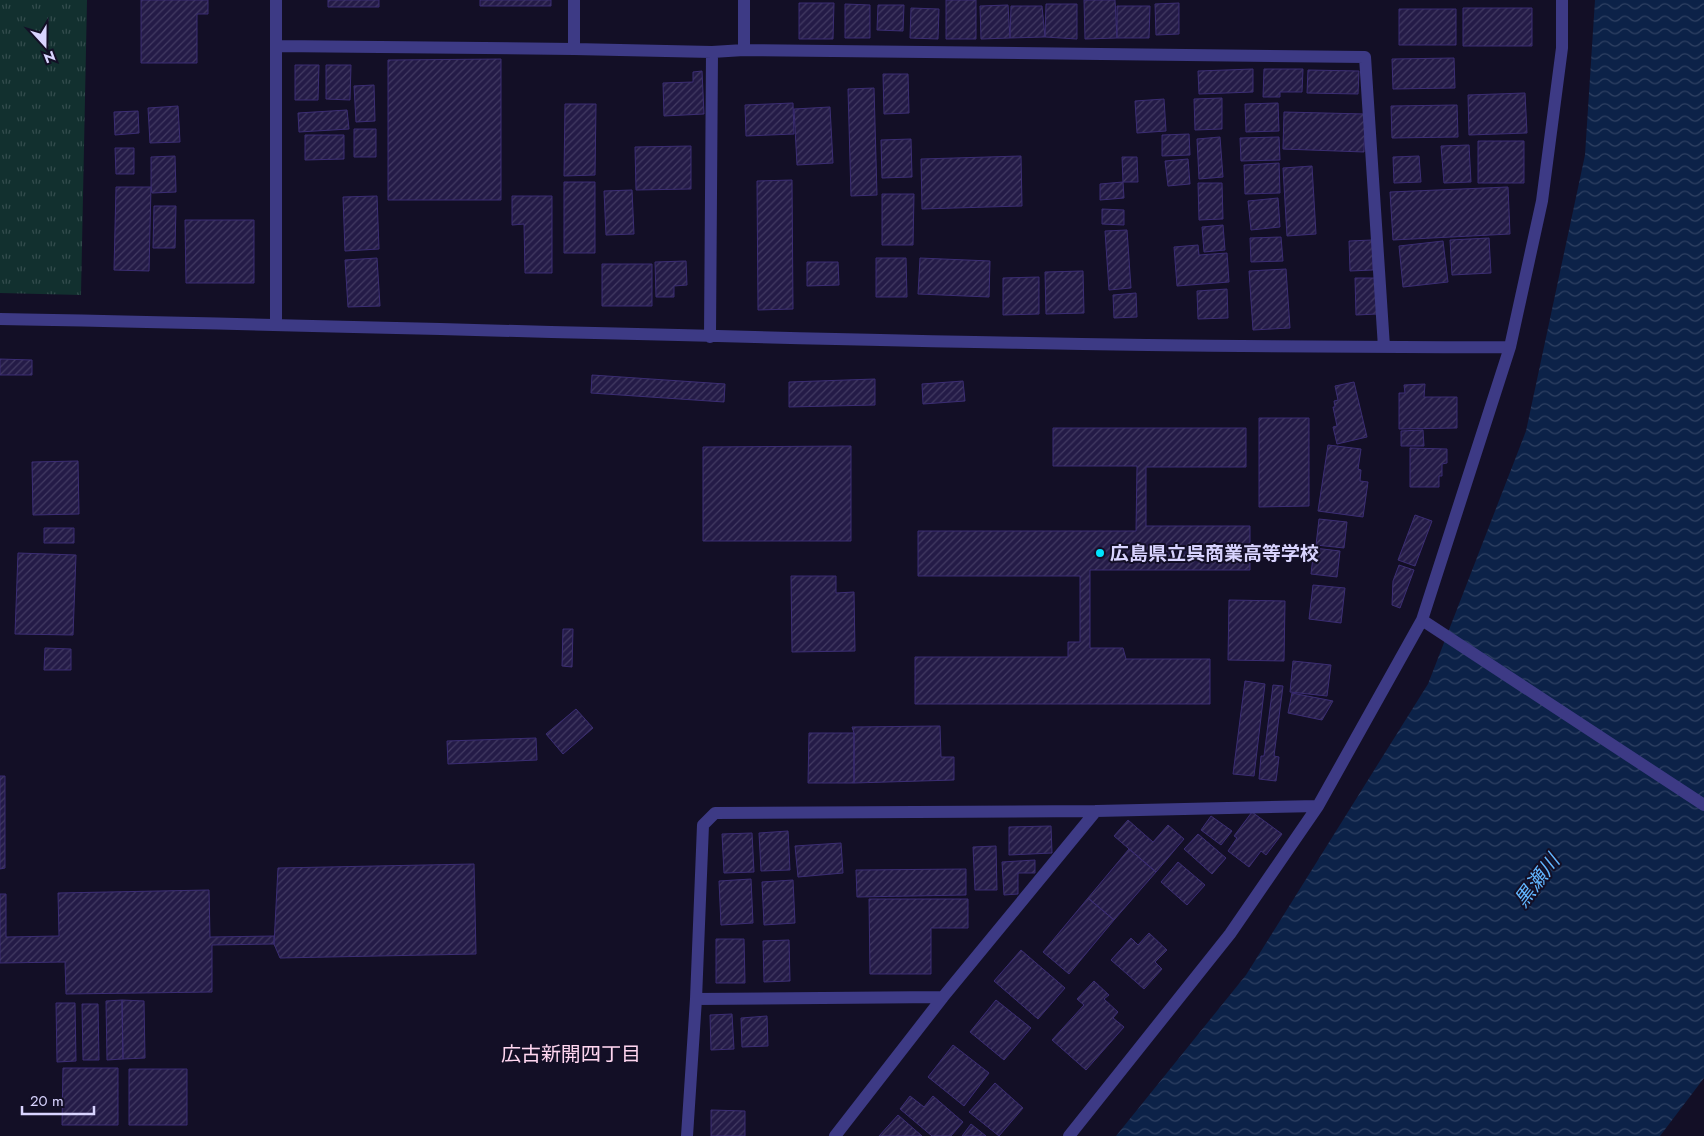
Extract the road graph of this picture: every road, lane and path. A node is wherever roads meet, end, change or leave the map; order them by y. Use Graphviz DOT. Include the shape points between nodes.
graph roads {
  1 [pos="276,0"];
  2 [pos="574,0"];
  3 [pos="744,0"];
  4 [pos="1562,0"];
  5 [pos="276,46"];
  6 [pos="574,48"];
  7 [pos="744,50"];
  8 [pos="712,52"];
  9 [pos="0,319"];
  10 [pos="276,324"];
  11 [pos="710,337"];
  12 [pos="1510,347"];
  13 [pos="1384,348"];
  14 [pos="1422,620"];
  15 [pos="1704,805"];
  16 [pos="1318,806"];
  17 [pos="1096,811"];
  18 [pos="943,997"];
  19 [pos="696,999"];
  20 [pos="688,1136"];
  21 [pos="835,1136"];
  22 [pos="1069,1136"];
  1 -- 5 [label="street"];
  2 -- 6 [label="street"];
  3 -- 7 [label="street"];
  4 -- 12 [label="street" via="1562,48 1542,201"];
  5 -- 6 [label="street"];
  5 -- 10 [label="street"];
  6 -- 8 [label="street"];
  7 -- 8 [label="street"];
  7 -- 13 [label="street" via="1365,57"];
  8 -- 11 [label="street"];
  9 -- 10 [label="street"];
  10 -- 11 [label="street"];
  11 -- 13 [label="street"];
  12 -- 13 [label="street"];
  12 -- 14 [label="street"];
  14 -- 15 [label="street"];
  14 -- 16 [label="street"];
  16 -- 17 [label="street"];
  16 -- 22 [label="street" via="1230,934"];
  17 -- 18 [label="street"];
  17 -- 19 [label="street" via="715,813 703,825"];
  18 -- 19 [label="street"];
  18 -- 21 [label="street"];
  19 -- 20 [label="street"];
}
